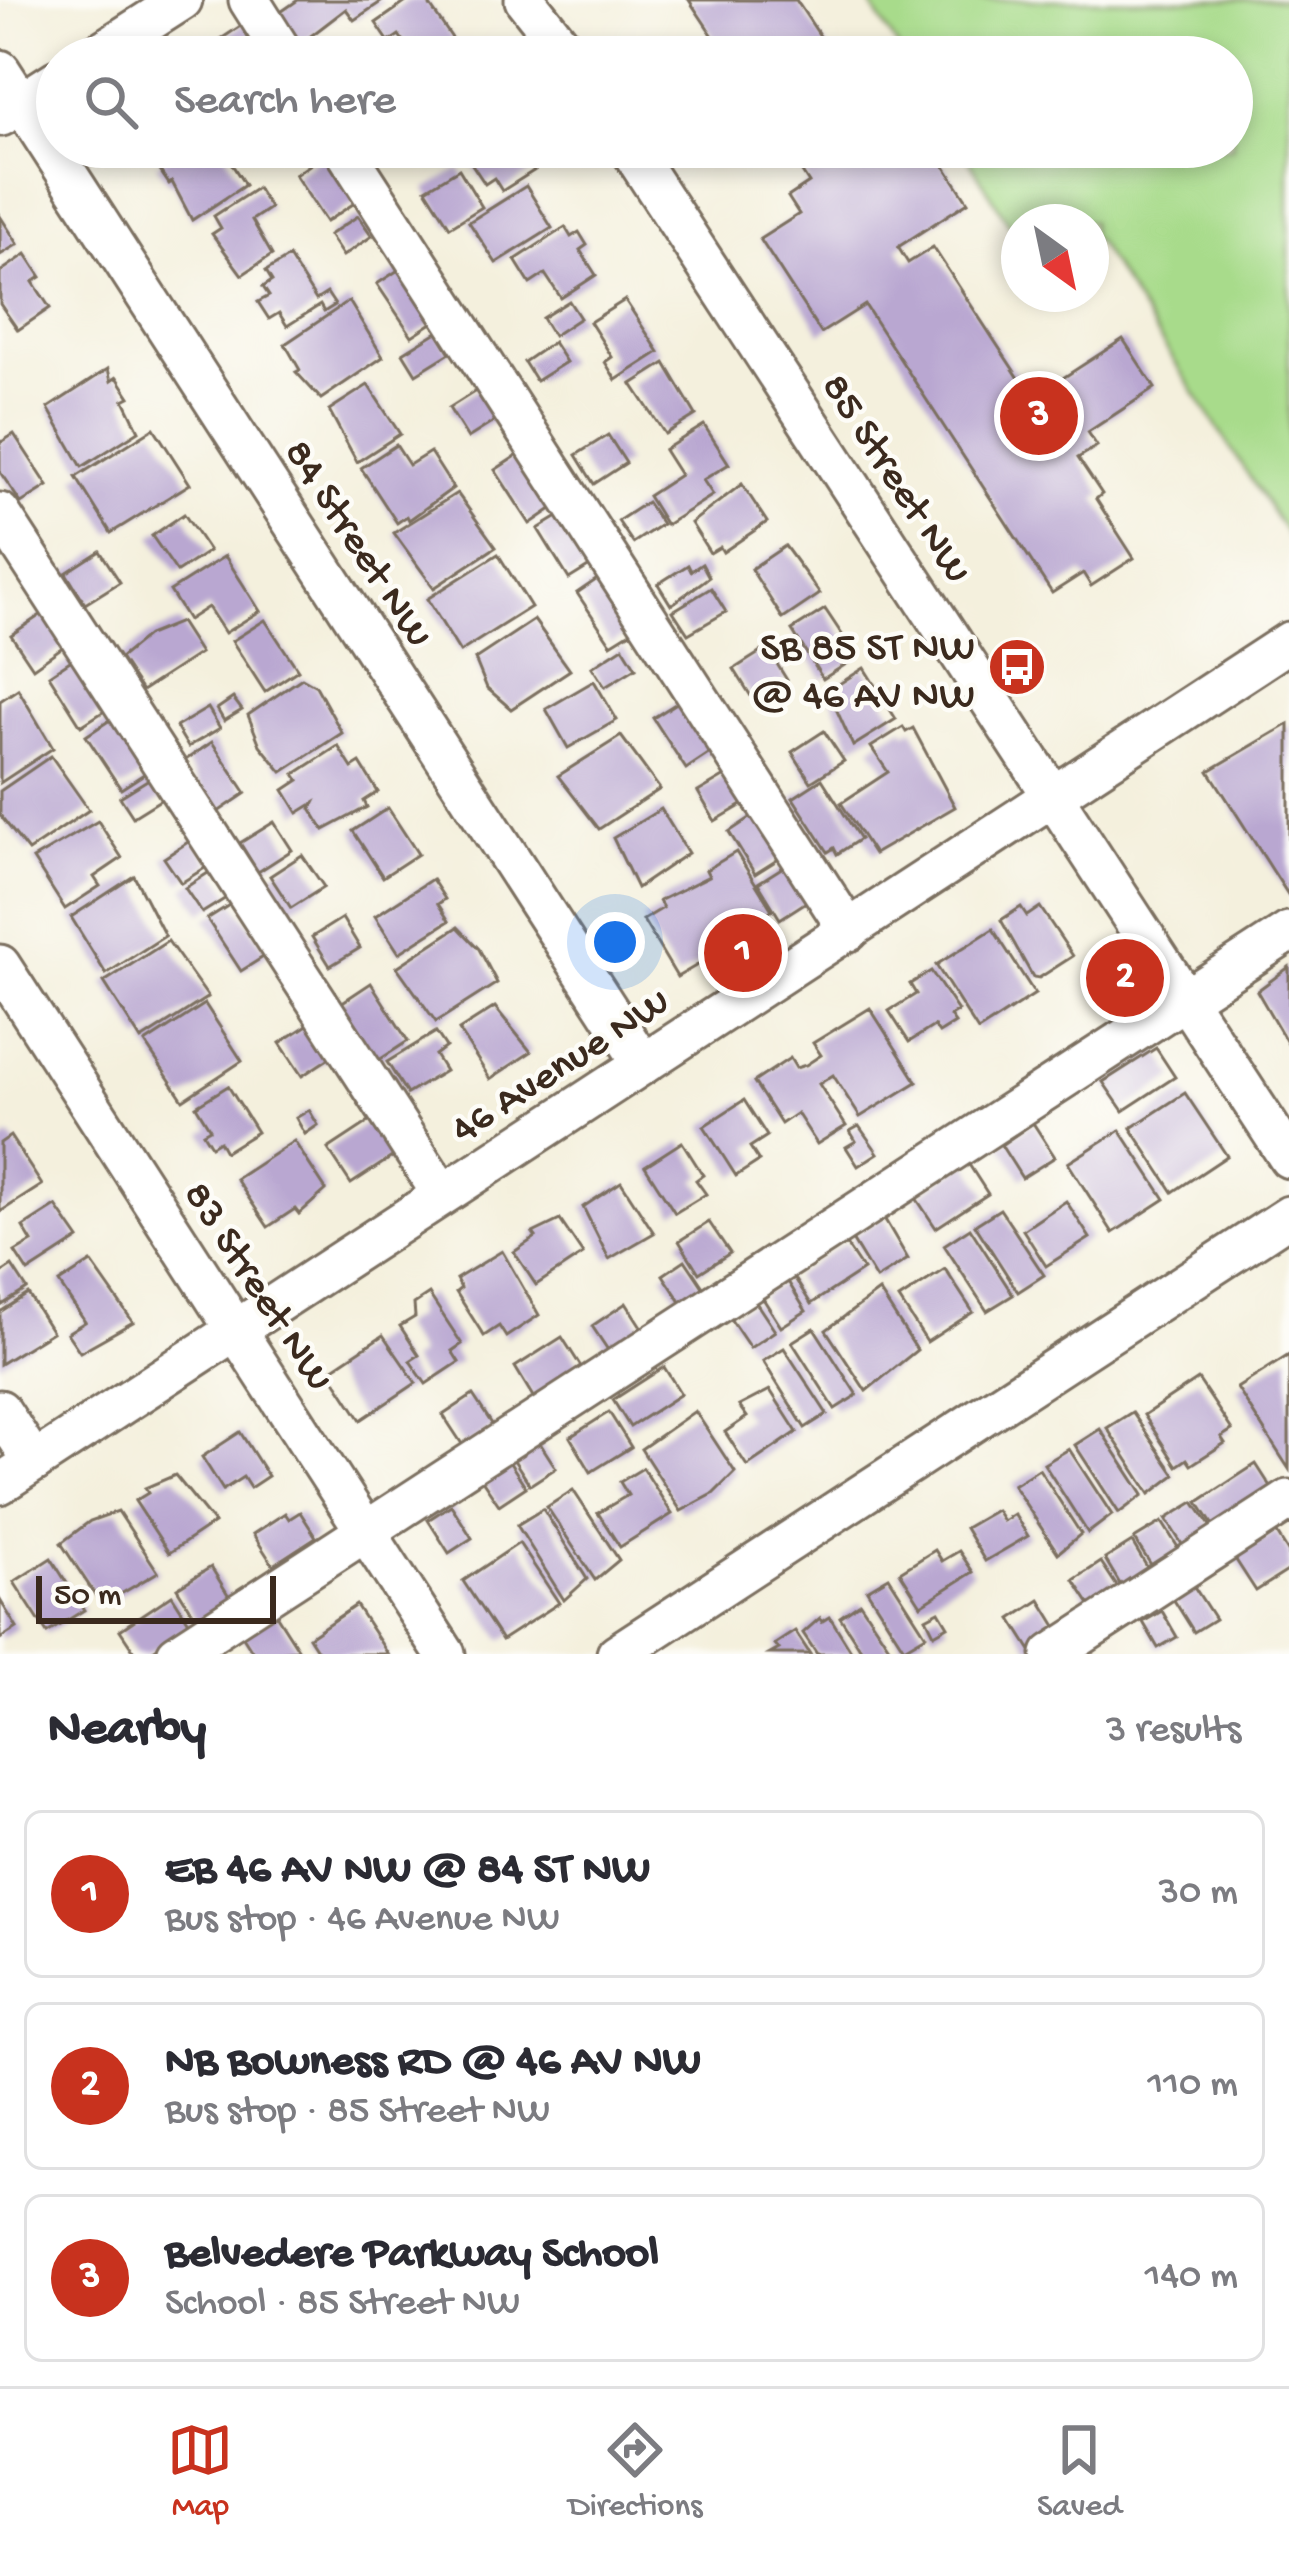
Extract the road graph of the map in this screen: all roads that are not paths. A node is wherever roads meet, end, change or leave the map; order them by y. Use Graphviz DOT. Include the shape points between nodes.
graph roads {
  1 [pos="182,0"];
  2 [pos="249,0"];
  3 [pos="525,0"];
  4 [pos="126,36"];
  5 [pos="272,36"];
  6 [pos="553,36"];
  7 [pos="36,87"];
  8 [pos="7,97"];
  9 [pos="36,141"];
  10 [pos="54,168"];
  11 [pos="358,168"];
  12 [pos="642,168"];
  13 [pos="0,513"];
  14 [pos="1289,642"];
  15 [pos="1052,799"];
  16 [pos="849,931"];
  17 [pos="1289,932"];
  18 [pos="0,965"];
  19 [pos="1183,1000"];
  20 [pos="644,1064"];
  21 [pos="1289,1159"];
  22 [pos="442,1194"];
  23 [pos="1289,1216"];
  24 [pos="237,1332"];
  25 [pos="0,1410"];
  26 [pos="34,1462"];
  27 [pos="0,1484"];
  28 [pos="1289,1500"];
  29 [pos="364,1532"];
  30 [pos="177,1654"];
  31 [pos="445,1654"];
  32 [pos="617,1654"];
  33 [pos="1052,1654"];
  1 -- 4 [label="street"];
  2 -- 5 [label="street"];
  3 -- 6 [label="street"];
  7 -- 8 [label="street"];
  8 -- 9 [label="street, 84 Street NW"];
  10 -- 20 [label="street, 84 Street NW"];
  11 -- 16 [label="street"];
  12 -- 15 [label="street, 85 Street NW"];
  13 -- 22 [label="street"];
  14 -- 15 [label="street, 46 Avenue NW"];
  15 -- 16 [label="street, 46 Avenue NW"];
  15 -- 19 [label="street, 85 Street NW"];
  16 -- 20 [label="street, 46 Avenue NW"];
  17 -- 19 [label="street"];
  18 -- 24 [label="street, 83 Street NW"];
  19 -- 21 [label="street, 85 Street NW"];
  19 -- 29 [label="street"];
  20 -- 22 [label="street, 46 Avenue NW"];
  22 -- 24 [label="street, 46 Avenue NW"];
  23 -- 32 [label="street"];
  24 -- 26 [label="street, 46 Avenue NW"];
  24 -- 29 [label="street, 83 Street NW"];
  25 -- 26 [label="street"];
  26 -- 27 [label="street, 46 Avenue NW"];
  28 -- 33 [label="street"];
  29 -- 30 [label="street"];
  29 -- 31 [label="street, 83 Street NW"];
}
